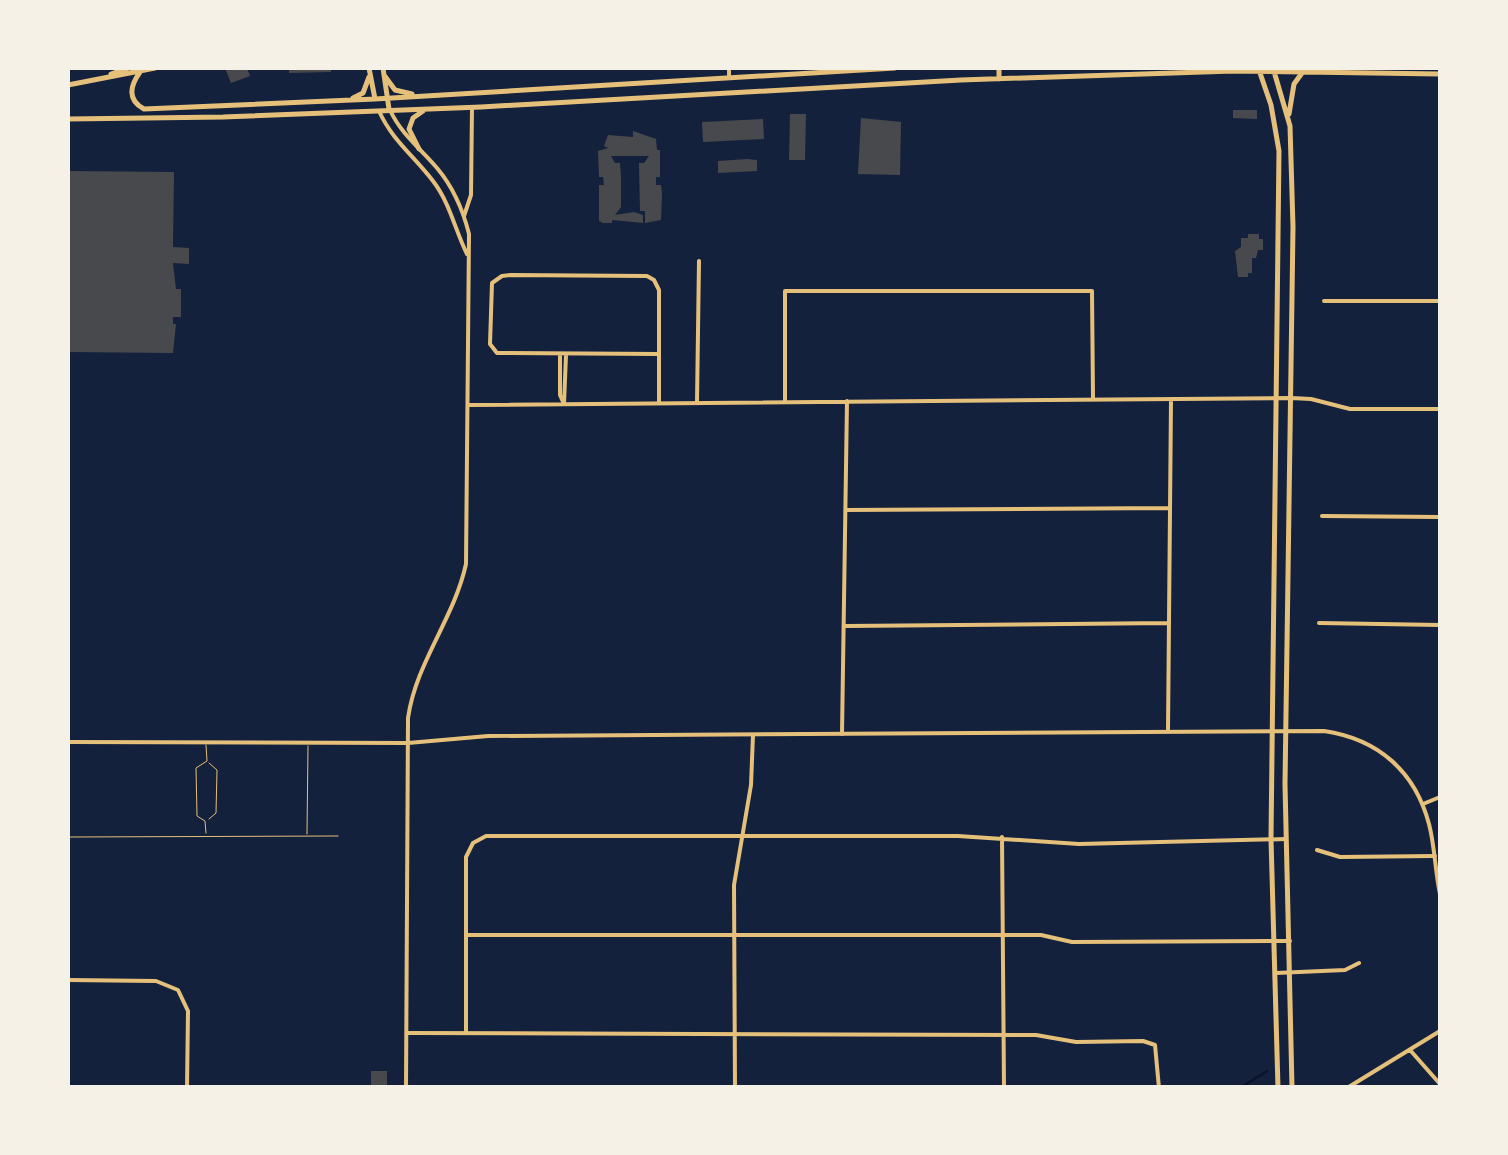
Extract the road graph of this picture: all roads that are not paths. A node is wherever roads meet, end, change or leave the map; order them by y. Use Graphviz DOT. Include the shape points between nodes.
graph roads {
  1 [pos="128,68"];
  2 [pos="156,68"];
  3 [pos="895,68"];
  4 [pos="999,68"];
  5 [pos="1081,68"];
  6 [pos="1258,69"];
  7 [pos="1273,69"];
  8 [pos="1365,70"];
  9 [pos="370,71"];
  10 [pos="383,71"];
  11 [pos="729,71"];
  12 [pos="140,72"];
  13 [pos="1304,72"];
  14 [pos="1440,74"];
  15 [pos="1081,76"];
  16 [pos="98,78"];
  17 [pos="999,78"];
  18 [pos="606,83"];
  19 [pos="895,84"];
  20 [pos="68,85"];
  21 [pos="506,91"];
  22 [pos="729,91"];
  23 [pos="425,96"];
  24 [pos="386,98"];
  25 [pos="375,99"];
  26 [pos="607,99"];
  27 [pos="349,100"];
  28 [pos="506,105"];
  29 [pos="472,107"];
  30 [pos="164,108"];
  31 [pos="431,108"];
  32 [pos="378,109"];
  33 [pos="389,109"];
  34 [pos="163,118"];
  35 [pos="68,119"];
  36 [pos="1289,122"];
  37 [pos="419,149"];
  38 [pos="1292,178"];
  39 [pos="1280,179"];
  40 [pos="447,182"];
  41 [pos="438,188"];
  42 [pos="464,216"];
  43 [pos="469,258"];
  44 [pos="700,261"];
  45 [pos="1324,301"];
  46 [pos="1440,302"];
  47 [pos="658,354"];
  48 [pos="563,355"];
  49 [pos="1277,398"];
  50 [pos="1291,398"];
  51 [pos="1092,399"];
  52 [pos="1171,399"];
  53 [pos="847,401"];
  54 [pos="697,402"];
  55 [pos="785,402"];
  56 [pos="659,403"];
  57 [pos="564,404"];
  58 [pos="468,405"];
  59 [pos="1440,410"];
  60 [pos="1170,508"];
  61 [pos="846,510"];
  62 [pos="1322,516"];
  63 [pos="1440,517"];
  64 [pos="1168,623"];
  65 [pos="1319,623"];
  66 [pos="1440,625"];
  67 [pos="845,626"];
  68 [pos="1168,730"];
  69 [pos="1272,730"];
  70 [pos="1287,730"];
  71 [pos="842,734"];
  72 [pos="753,735"];
  73 [pos="68,742"];
  74 [pos="206,742"];
  75 [pos="308,742"];
  76 [pos="408,742"];
  77 [pos="207,762"];
  78 [pos="1440,797"];
  79 [pos="1423,804"];
  80 [pos="206,821"];
  81 [pos="206,836"];
  82 [pos="338,836"];
  83 [pos="741,836"];
  84 [pos="68,837"];
  85 [pos="307,837"];
  86 [pos="1002,837"];
  87 [pos="1270,839"];
  88 [pos="1286,839"];
  89 [pos="1317,850"];
  90 [pos="1435,856"];
  91 [pos="1440,894"];
  92 [pos="466,935"];
  93 [pos="734,935"];
  94 [pos="1003,935"];
  95 [pos="1275,941"];
  96 [pos="1290,941"];
  97 [pos="1358,963"];
  98 [pos="1291,972"];
  99 [pos="1276,973"];
  100 [pos="68,980"];
  101 [pos="1440,1031"];
  102 [pos="406,1033"];
  103 [pos="466,1034"];
  104 [pos="736,1034"];
  105 [pos="1003,1035"];
  106 [pos="1410,1050"];
  107 [pos="1440,1084"];
  108 [pos="187,1088"];
  109 [pos="406,1088"];
  110 [pos="735,1088"];
  111 [pos="1004,1088"];
  112 [pos="1159,1088"];
  113 [pos="1278,1088"];
  114 [pos="1292,1088"];
  115 [pos="1346,1088"];
  1 -- 16 [label="main road"];
  2 -- 12 [label="main road"];
  3 -- 11 [label="main road"];
  3 -- 19 [label="main road"];
  4 -- 17 [label="main road"];
  5 -- 15 [label="main road"];
  6 -- 7 [label="main road"];
  6 -- 15 [label="main road"];
  6 -- 39 [label="main road" via="1277,134"];
  7 -- 13 [label="main road"];
  7 -- 36 [label="main road"];
  8 -- 13 [label="main road"];
  8 -- 14 [label="main road"];
  9 -- 25 [label="main road"];
  9 -- 27 [label="main road" via="363,93"];
  10 -- 23 [label="main road" via="395,90"];
  10 -- 24 [label="main road"];
  11 -- 18 [label="main road"];
  11 -- 22 [label="main road"];
  12 -- 16 [label="main road"];
  12 -- 30 [label="main road" via="132,85 134,102"];
  13 -- 36 [label="main road" via="1290,94"];
  15 -- 17 [label="main road"];
  16 -- 20 [label="main road"];
  17 -- 19 [label="main road"];
  18 -- 21 [label="main road"];
  18 -- 26 [label="main road"];
  19 -- 22 [label="main road"];
  21 -- 23 [label="main road"];
  21 -- 28 [label="main road"];
  22 -- 26 [label="main road"];
  23 -- 24 [label="main road"];
  24 -- 25 [label="main road"];
  24 -- 33 [label="main road"];
  25 -- 27 [label="main road"];
  25 -- 32 [label="main road"];
  26 -- 28 [label="main road"];
  27 -- 30 [label="main road"];
  28 -- 29 [label="main road"];
  29 -- 31 [label="main road"];
  29 -- 42 [label="street" via="471,195"];
  30 -- 34 [label="main road"];
  31 -- 33 [label="main road"];
  31 -- 37 [label="main road" via="410,122"];
  32 -- 33 [label="main road"];
  32 -- 34 [label="main road"];
  32 -- 41 [label="street" via="398,144"];
  33 -- 37 [label="street"];
  34 -- 35 [label="main road"];
  36 -- 38 [label="main road"];
  37 -- 40 [label="street"];
  38 -- 39 [label="main road"];
  38 -- 50 [label="main road"];
  39 -- 49 [label="main road"];
  40 -- 41 [label="street"];
  40 -- 42 [label="street"];
  41 -- 43 [label="street"];
  42 -- 43 [label="street"];
  43 -- 58 [label="street"];
  44 -- 54 [label="street"];
  45 -- 46 [label="street"];
  47 -- 48 [label="street"];
  47 -- 48 [label="street" via="654,280 496,278 490,288 490,344 497,353"];
  47 -- 56 [label="street"];
  48 -- 57 [label="street"];
  49 -- 50 [label="street"];
  49 -- 52 [label="street"];
  49 -- 69 [label="main road"];
  50 -- 59 [label="street" via="1350,409"];
  50 -- 70 [label="main road"];
  51 -- 52 [label="street"];
  51 -- 53 [label="street"];
  51 -- 55 [label="street" via="1092,290 804,291 785,292"];
  52 -- 60 [label="street"];
  53 -- 55 [label="street"];
  53 -- 61 [label="street"];
  54 -- 55 [label="street"];
  54 -- 56 [label="street"];
  56 -- 57 [label="street"];
  57 -- 58 [label="street"];
  58 -- 76 [label="street" via="466,564 452,612 416,681"];
  60 -- 61 [label="street"];
  60 -- 64 [label="street"];
  61 -- 67 [label="street"];
  62 -- 63 [label="street"];
  64 -- 67 [label="street"];
  64 -- 68 [label="street"];
  65 -- 66 [label="street"];
  67 -- 71 [label="street"];
  68 -- 69 [label="street"];
  68 -- 71 [label="street"];
  69 -- 70 [label="street"];
  69 -- 87 [label="main road"];
  70 -- 79 [label="street" via="1363,740 1394,761"];
  70 -- 88 [label="main road"];
  71 -- 72 [label="street"];
  72 -- 76 [label="street"];
  72 -- 83 [label="street"];
  73 -- 74 [label="street"];
  74 -- 75 [label="street"];
  74 -- 77 [label="lane"];
  75 -- 76 [label="street"];
  75 -- 85 [label="lane"];
  76 -- 102 [label="street"];
  77 -- 80 [label="lane" via="217,770 216,813"];
  77 -- 80 [label="lane" via="196,768 197,816"];
  78 -- 79 [label="street"];
  79 -- 90 [label="street"];
  80 -- 81 [label="lane"];
  81 -- 84 [label="lane"];
  81 -- 85 [label="lane"];
  82 -- 85 [label="lane"];
  83 -- 86 [label="street"];
  83 -- 92 [label="street" via="479,838 466,857"];
  83 -- 93 [label="street"];
  86 -- 87 [label="street" via="1079,844"];
  86 -- 94 [label="street"];
  87 -- 88 [label="street"];
  87 -- 95 [label="main road"];
  88 -- 96 [label="main road"];
  89 -- 90 [label="street" via="1340,857"];
  90 -- 91 [label="street"];
  92 -- 93 [label="street"];
  92 -- 103 [label="street"];
  93 -- 94 [label="street"];
  93 -- 104 [label="street"];
  94 -- 95 [label="street" via="1072,942"];
  94 -- 105 [label="street"];
  95 -- 96 [label="street"];
  95 -- 99 [label="main road"];
  96 -- 98 [label="main road"];
  97 -- 98 [label="street" via="1345,970"];
  98 -- 99 [label="street"];
  98 -- 114 [label="main road"];
  99 -- 113 [label="main road"];
  100 -- 108 [label="street" via="156,981 178,990 188,1011"];
  101 -- 106 [label="street"];
  102 -- 103 [label="street"];
  102 -- 109 [label="street"];
  103 -- 104 [label="street"];
  104 -- 105 [label="street"];
  104 -- 110 [label="street"];
  105 -- 111 [label="street"];
  105 -- 112 [label="street" via="1155,1046"];
  106 -- 107 [label="street"];
  106 -- 115 [label="street"];
}
